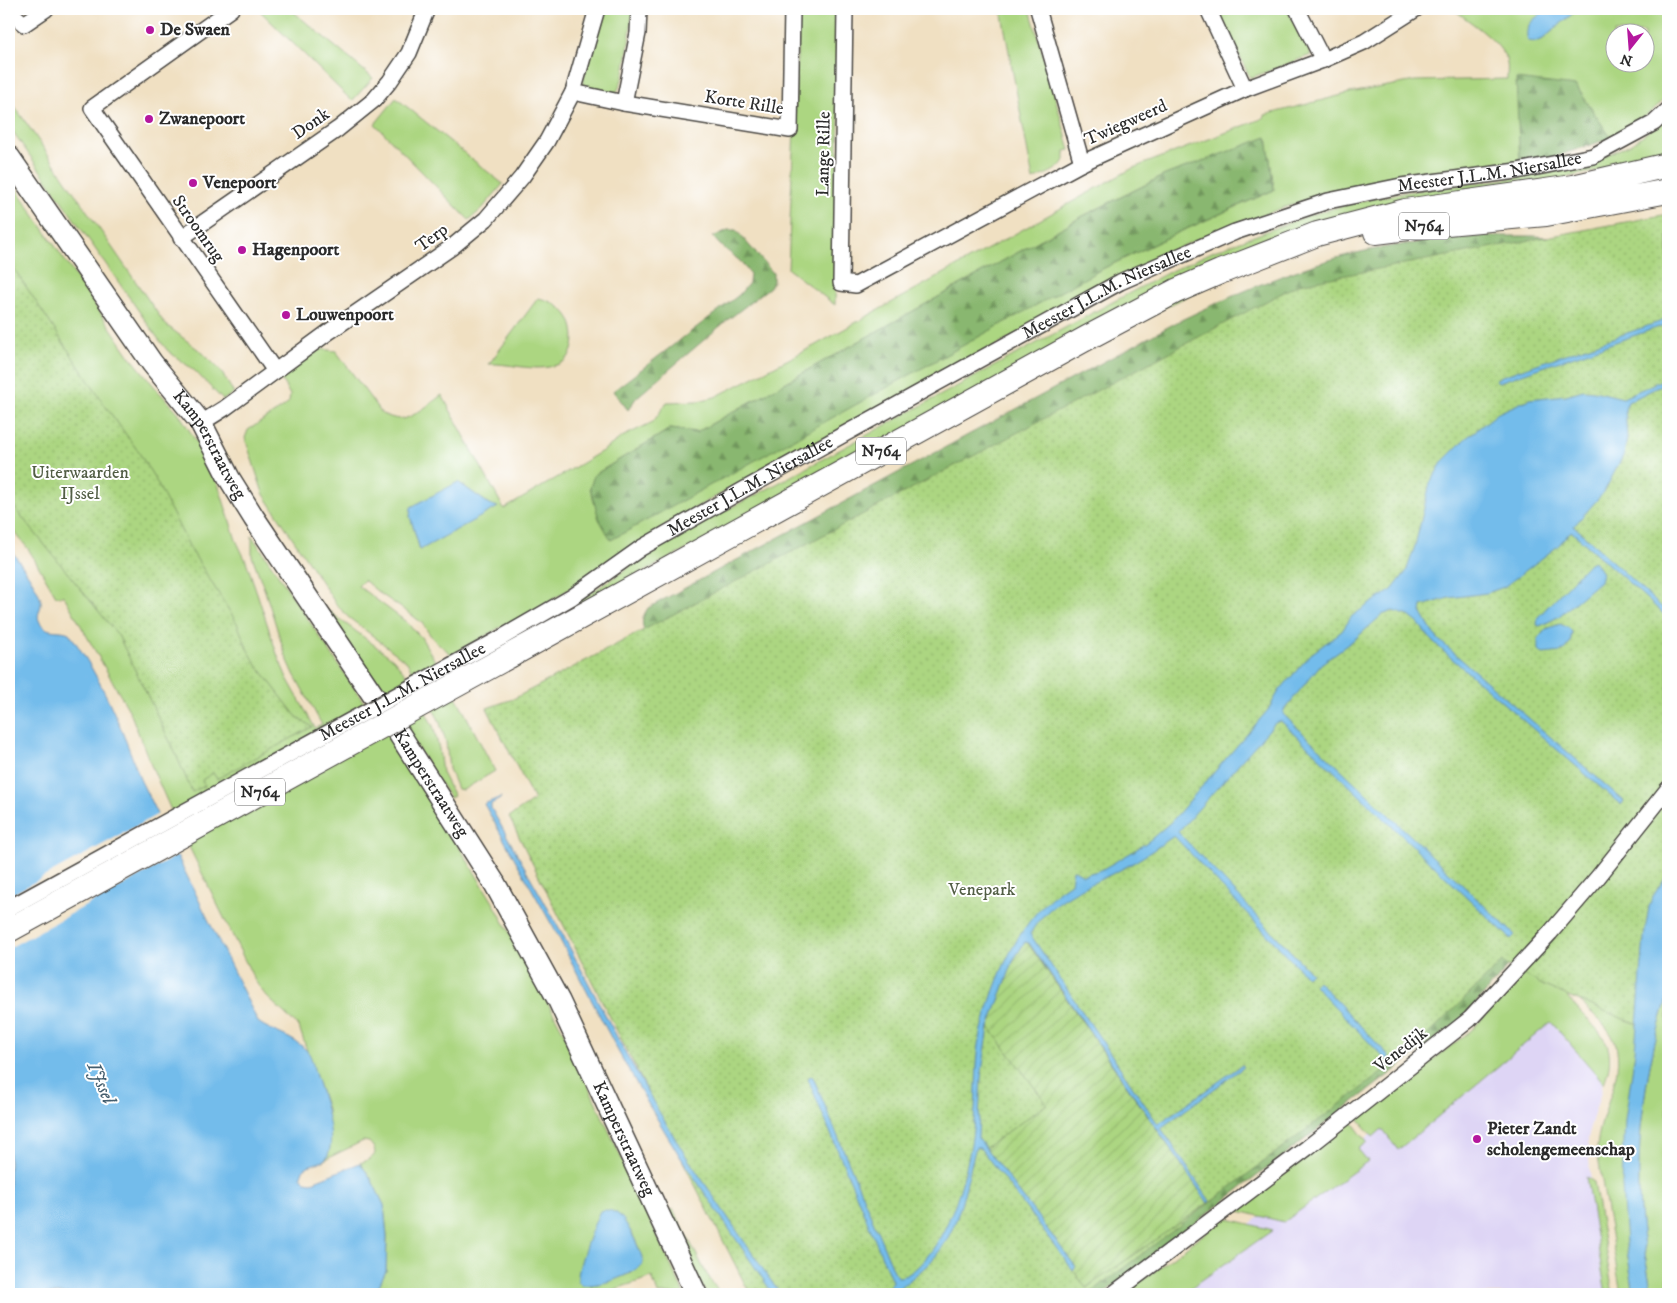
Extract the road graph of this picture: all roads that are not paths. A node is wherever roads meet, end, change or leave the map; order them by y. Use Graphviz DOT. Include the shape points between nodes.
graph roads {
  1 [pos="46,9"];
  2 [pos="231,9"];
  3 [pos="428,9"];
  4 [pos="597,9"];
  5 [pos="639,9"];
  6 [pos="792,9"];
  7 [pos="846,9"];
  8 [pos="1038,9"];
  9 [pos="1208,9"];
  10 [pos="1297,9"];
  11 [pos="1416,9"];
  12 [pos="9,11"];
  13 [pos="1323,60"];
  14 [pos="1245,90"];
  15 [pos="573,92"];
  16 [pos="624,103"];
  17 [pos="1668,110"];
  18 [pos="9,157"];
  19 [pos="1082,163"];
  20 [pos="1668,165"];
  21 [pos="1668,192"];
  22 [pos="181,238"];
  23 [pos="1257,257"];
  24 [pos="856,285"];
  25 [pos="275,371"];
  26 [pos="201,423"];
  27 [pos="506,646"];
  28 [pos="1668,789"];
  29 [pos="9,908"];
  30 [pos="9,930"];
  31 [pos="696,1294"];
  32 [pos="1112,1294"];
  1 -- 12 [label="street" via="24,24"];
  2 -- 22 [label="street, Stroomrug" via="92,108"];
  3 -- 22 [label="street, Donk" via="409,53 374,100 338,129"];
  4 -- 15 [label="street, Terp"];
  5 -- 16 [label="street" via="638,33"];
  6 -- 16 [label="street, Korte Rille" via="790,130"];
  7 -- 24 [label="street, Lange Rille" via="841,284"];
  8 -- 19 [label="street"];
  9 -- 14 [label="street"];
  10 -- 13 [label="street"];
  11 -- 13 [label="street, Twiegweerd" via="1364,42"];
  13 -- 14 [label="street, Twiegweerd"];
  14 -- 19 [label="street, Twiegweerd"];
  15 -- 16 [label="street, Korte Rille"];
  15 -- 25 [label="street, Terp" via="522,177 486,219 452,247"];
  17 -- 27 [label="street, Meester J.L.M. Niersallee" via="1654,123 1594,156 1328,201 1235,232 1120,282 640,548"];
  18 -- 26 [label="main road, Kamperstraatweg" via="152,363"];
  19 -- 24 [label="street, Twiegweerd"];
  20 -- 23 [label="main road, Meester J.L.M. Niersallee / N764" via="1573,186 1405,211 1317,234"];
  21 -- 23 [label="main road, Meester J.L.M. Niersallee / N764" via="1546,214 1346,236"];
  22 -- 25 [label="street, Stroomrug"];
  23 -- 27 [label="main road, Meester J.L.M. Niersallee / N764" via="1176,291"];
  25 -- 26 [label="street, Terp"];
  26 -- 31 [label="main road, Kamperstraatweg" via="254,518 396,727 495,884 559,1001"];
  27 -- 29 [label="street, Meester J.L.M. Niersallee, bridge"];
  27 -- 30 [label="main road, Meester J.L.M. Niersallee / N764, bridge"];
  28 -- 32 [label="street, Venedijk" via="1550,933 1470,1019 1307,1148"];
}
